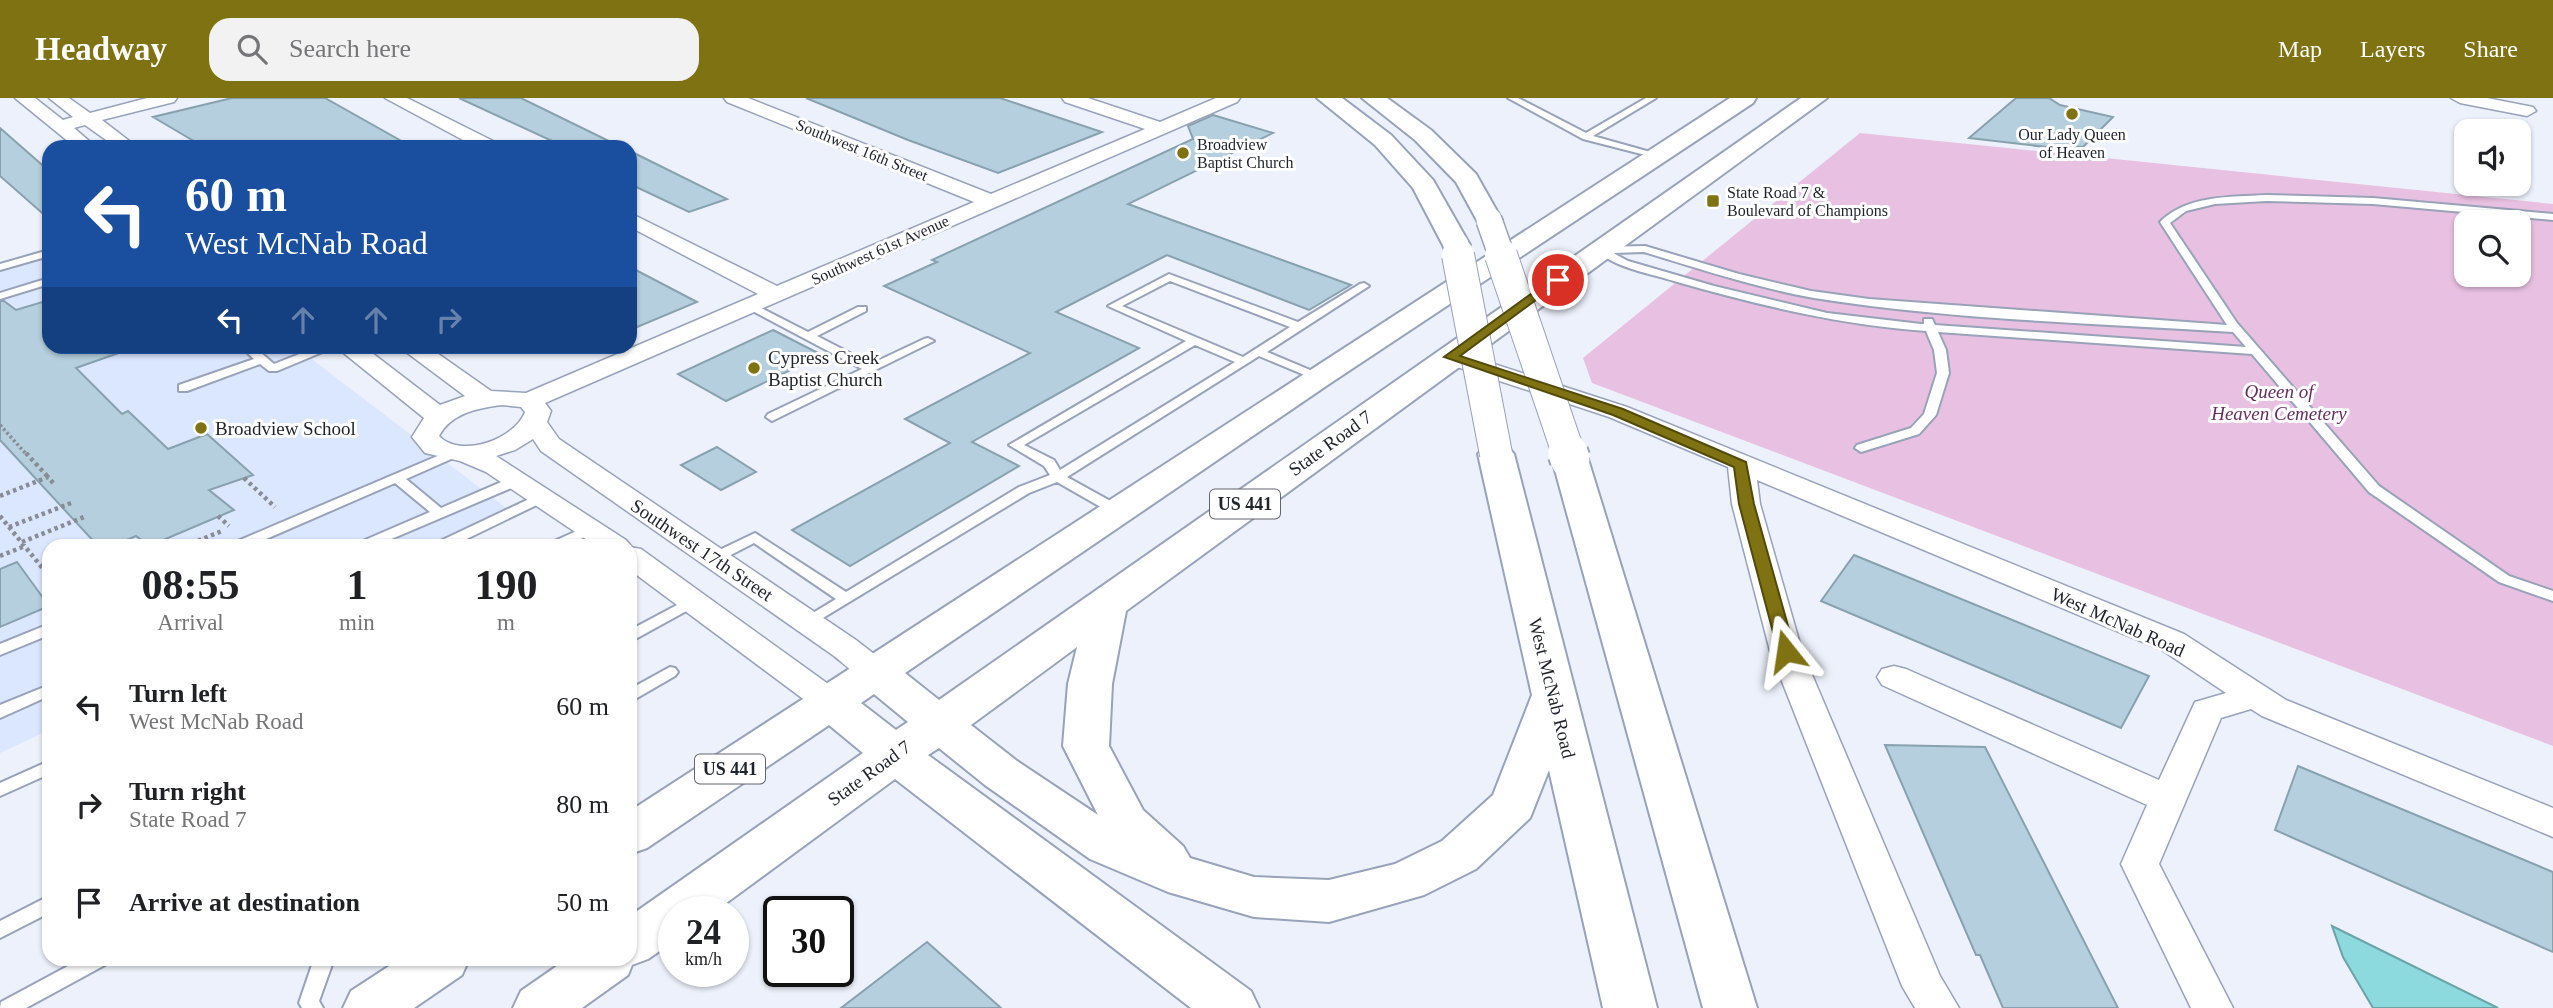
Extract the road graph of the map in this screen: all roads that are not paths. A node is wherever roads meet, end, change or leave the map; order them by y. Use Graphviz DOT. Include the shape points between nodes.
graph roads {
  1 [pos="24,98"];
  2 [pos="58,98"];
  3 [pos="168,98"];
  4 [pos="394,98"];
  5 [pos="733,98"];
  6 [pos="1071,98"];
  7 [pos="1231,98"];
  8 [pos="1328,98"];
  9 [pos="1373,98"];
  10 [pos="1512,98"];
  11 [pos="1652,98"];
  12 [pos="1745,98"];
  13 [pos="1815,98"];
  14 [pos="2460,98"];
  15 [pos="2527,111"];
  16 [pos="87,119"];
  17 [pos="60,126"];
  18 [pos="1161,128"];
  19 [pos="1587,137"];
  20 [pos="78,140"];
  21 [pos="118,140"];
  22 [pos="476,140"];
  23 [pos="1655,156"];
  24 [pos="992,202"];
  25 [pos="2553,217"];
  26 [pos="637,223"];
  27 [pos="1600,250"];
  28 [pos="42,255"];
  29 [pos="0,267"];
  30 [pos="42,283"];
  31 [pos="1364,286"];
  32 [pos="778,295"];
  33 [pos="0,296"];
  34 [pos="751,306"];
  35 [pos="1922,307"];
  36 [pos="862,309"];
  37 [pos="1300,327"];
  38 [pos="1931,328"];
  39 [pos="2237,329"];
  40 [pos="808,336"];
  41 [pos="1195,340"];
  42 [pos="928,341"];
  43 [pos="2256,351"];
  44 [pos="1258,352"];
  45 [pos="255,354"];
  46 [pos="311,354"];
  47 [pos="357,354"];
  48 [pos="421,354"];
  49 [pos="1450,357"];
  50 [pos="262,360"];
  51 [pos="1243,361"];
  52 [pos="871,369"];
  53 [pos="1318,377"];
  54 [pos="183,388"];
  55 [pos="486,399"];
  56 [pos="532,412"];
  57 [pos="439,417"];
  58 [pos="772,417"];
  59 [pos="1861,448"];
  60 [pos="459,453"];
  61 [pos="1741,465"];
  62 [pos="396,477"];
  63 [pos="1058,477"];
  64 [pos="518,480"];
  65 [pos="544,496"];
  66 [pos="438,512"];
  67 [pos="1118,512"];
  68 [pos="590,529"];
  69 [pos="254,539"];
  70 [pos="378,539"];
  71 [pos="455,539"];
  72 [pos="569,539"];
  73 [pos="605,539"];
  74 [pos="715,558"];
  75 [pos="637,561"];
  76 [pos="660,576"];
  77 [pos="2553,596"];
  78 [pos="846,599"];
  79 [pos="694,601"];
  80 [pos="1108,602"];
  81 [pos="808,622"];
  82 [pos="42,631"];
  83 [pos="637,633"];
  84 [pos="0,650"];
  85 [pos="670,672"];
  86 [pos="875,672"];
  87 [pos="1894,677"];
  88 [pos="637,692"];
  89 [pos="42,693"];
  90 [pos="1554,695"];
  91 [pos="2256,696"];
  92 [pos="830,702"];
  93 [pos="0,712"];
  94 [pos="938,723"];
  95 [pos="895,754"];
  96 [pos="42,769"];
  97 [pos="0,790"];
  98 [pos="2168,799"];
  99 [pos="2553,823"];
  100 [pos="637,830"];
  101 [pos="1186,878"];
  102 [pos="696,896"];
  103 [pos="42,908"];
  104 [pos="658,924"];
  105 [pos="0,930"];
  106 [pos="637,939"];
  107 [pos="84,966"];
  108 [pos="322,966"];
  109 [pos="433,966"];
  110 [pos="599,966"];
  111 [pos="8,1008"];
  112 [pos="313,1008"];
  113 [pos="370,1008"];
  114 [pos="540,1008"];
  115 [pos="1232,1008"];
  116 [pos="1630,1008"];
  117 [pos="1730,1008"];
  118 [pos="1938,1008"];
  119 [pos="2212,1008"];
  1 -- 17 [label="street"];
  2 -- 16 [label="street"];
  3 -- 16 [label="street"];
  4 -- 22 [label="street"];
  5 -- 24 [label="street, Southwest 16th Street"];
  6 -- 18 [label="street"];
  7 -- 18 [label="street, Southwest 61st Avenue"];
  8 -- 90 [label="main road, West McNab Road, bridge" via="1383,140 1424,186 1456,245 1496,454"];
  9 -- 117 [label="main road, bridge" via="1423,135 1467,179 1489,220 1570,459"];
  10 -- 19 [label="lane"];
  11 -- 19 [label="lane"];
  12 -- 23 [label="main road, US 441"];
  13 -- 27 [label="main road, State Road 7 / US 441"];
  14 -- 15 [label="street"];
  16 -- 17 [label="street"];
  16 -- 21 [label="street"];
  17 -- 20 [label="street"];
  18 -- 24 [label="street, Southwest 61st Avenue"];
  19 -- 23 [label="lane"];
  23 -- 27 [label="main road" via="1595,225 1593,239"];
  23 -- 53 [label="main road, US 441"];
  24 -- 32 [label="street, Southwest 61st Avenue"];
  25 -- 39 [label="lane" via="2373,201 2266,198 2215,201 2183,209 2165,222"];
  26 -- 32 [label="street"];
  27 -- 35 [label="lane" via="1645,249 1811,293"];
  27 -- 38 [label="lane" via="1625,263 1801,310"];
  27 -- 49 [label="main road, State Road 7 / US 441"];
  28 -- 29 [label="lane"];
  30 -- 33 [label="lane"];
  31 -- 37 [label="lane"];
  32 -- 34 [label="street, Southwest 61st Avenue"];
  34 -- 40 [label="lane"];
  34 -- 56 [label="street, Southwest 61st Avenue"];
  35 -- 38 [label="lane"];
  35 -- 39 [label="lane"];
  36 -- 40 [label="lane"];
  37 -- 41 [label="lane" via="1169,277 1113,306"];
  37 -- 44 [label="lane"];
  38 -- 43 [label="lane"];
  38 -- 59 [label="lane" via="1943,373 1930,415 1915,431"];
  39 -- 43 [label="lane"];
  40 -- 52 [label="lane"];
  41 -- 51 [label="lane"];
  41 -- 63 [label="lane" via="1015,444 1049,463"];
  42 -- 52 [label="lane"];
  43 -- 77 [label="lane" via="2374,489 2504,579"];
  44 -- 51 [label="lane"];
  44 -- 53 [label="lane"];
  45 -- 50 [label="lane"];
  46 -- 50 [label="lane" via="273,369"];
  47 -- 57 [label="street"];
  48 -- 55 [label="street"];
  49 -- 61 [label="street, West McNab Road" via="1618,412"];
  49 -- 80 [label="main road, State Road 7 / US 441"];
  50 -- 54 [label="lane"];
  51 -- 63 [label="lane"];
  52 -- 58 [label="lane"];
  53 -- 67 [label="main road, US 441"];
  55 -- 56 [label="street" via="510,397"];
  55 -- 57 [label="street"];
  56 -- 60 [label="street, Southwest 61st Avenue" via="515,440"];
  56 -- 74 [label="street, Southwest 17th Street" via="550,445"];
  57 -- 60 [label="street" via="428,427 425,437 429,445"];
  60 -- 62 [label="lane"];
  60 -- 64 [label="street" via="496,466"];
  61 -- 91 [label="street, West McNab Road" via="2173,642"];
  61 -- 118 [label="street" via="1746,504 1786,651 1923,986"];
  62 -- 66 [label="lane"];
  62 -- 69 [label="lane"];
  63 -- 67 [label="lane"];
  63 -- 78 [label="lane" via="1024,490"];
  64 -- 65 [label="street"];
  64 -- 66 [label="lane"];
  65 -- 68 [label="street"];
  65 -- 71 [label="lane"];
  66 -- 70 [label="lane"];
  67 -- 86 [label="main road, US 441"];
  68 -- 72 [label="lane"];
  68 -- 73 [label="street"];
  74 -- 76 [label="street"];
  74 -- 78 [label="lane" via="755,537"];
  74 -- 81 [label="street, Southwest 17th Street"];
  75 -- 76 [label="street"];
  76 -- 79 [label="street"];
  78 -- 81 [label="lane"];
  79 -- 83 [label="lane"];
  79 -- 92 [label="street"];
  80 -- 94 [label="main road, State Road 7 / US 441"];
  80 -- 101 [label="main road" via="1090,684 1086,746 1126,823"];
  81 -- 86 [label="street, Southwest 17th Street"];
  82 -- 84 [label="lane"];
  85 -- 88 [label="lane"];
  86 -- 92 [label="main road, US 441"];
  86 -- 94 [label="main road"];
  87 -- 98 [label="street"];
  89 -- 93 [label="lane"];
  90 -- 101 [label="main road" via="1513,805 1459,855 1406,881 1329,901 1254,897"];
  90 -- 116 [label="main road, West McNab Road"];
  91 -- 98 [label="street" via="2207,710"];
  91 -- 99 [label="street, West McNab Road" via="2274,708"];
  92 -- 95 [label="main road"];
  92 -- 100 [label="main road, US 441"];
  94 -- 95 [label="main road, State Road 7 / US 441"];
  94 -- 101 [label="main road" via="1107,846"];
  95 -- 102 [label="main road, State Road 7 / US 441"];
  95 -- 115 [label="main road"];
  96 -- 97 [label="lane"];
  98 -- 119 [label="street" via="2140,864"];
  103 -- 105 [label="lane"];
  104 -- 106 [label="main road, State Road 7 / US 441"];
  107 -- 111 [label="lane"];
  108 -- 112 [label="lane" via="309,1003"];
  109 -- 113 [label="main road"];
  110 -- 114 [label="main road"];
}
